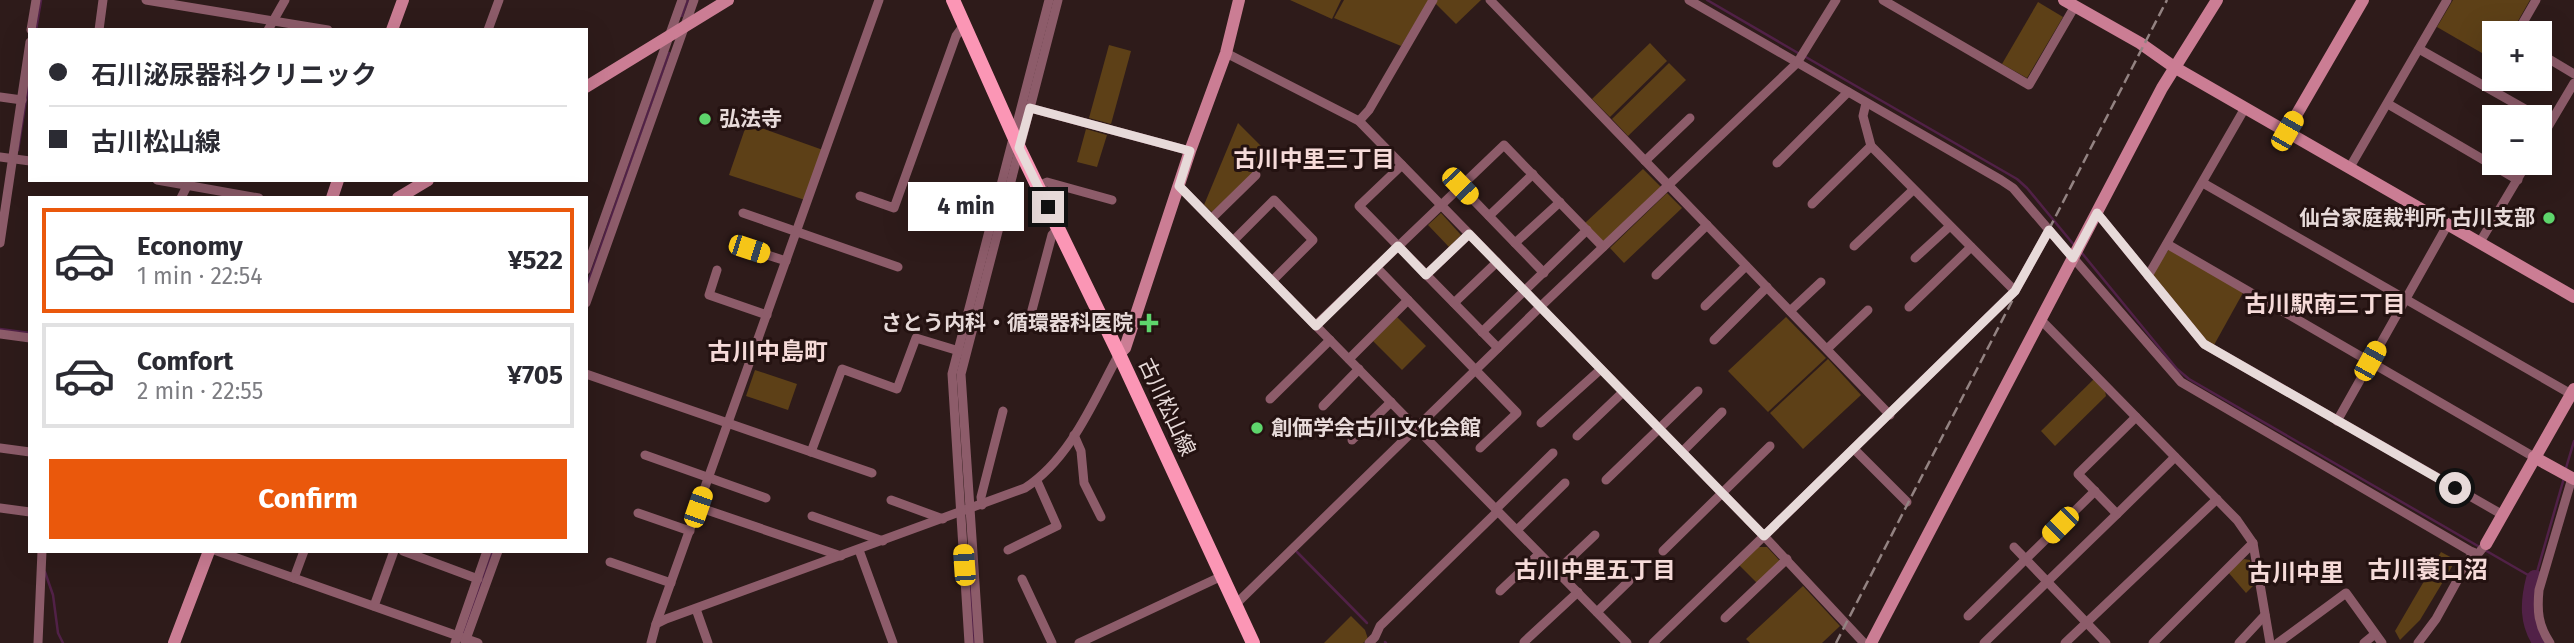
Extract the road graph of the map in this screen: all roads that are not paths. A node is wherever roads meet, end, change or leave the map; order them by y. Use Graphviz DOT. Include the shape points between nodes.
graph roads {
  1 [pos="36,0"];
  2 [pos="103,0"];
  3 [pos="146,0"];
  4 [pos="285,0"];
  5 [pos="403,0"];
  6 [pos="499,0"];
  7 [pos="682,0"];
  8 [pos="694,0"];
  9 [pos="728,0"];
  10 [pos="879,0"];
  11 [pos="953,0"];
  12 [pos="1049,0"];
  13 [pos="1059,0"];
  14 [pos="1239,0"];
  15 [pos="1433,0"];
  16 [pos="1490,0"];
  17 [pos="1836,0"];
  18 [pos="1883,0"];
  19 [pos="2217,0"];
  20 [pos="2363,0"];
  21 [pos="2447,0"];
  22 [pos="2536,0"];
  23 [pos="1695,1"];
  24 [pos="2069,3"];
  25 [pos="2524,21"];
  26 [pos="271,25"];
  27 [pos="964,25"];
  28 [pos="32,28"];
  29 [pos="99,28"];
  30 [pos="305,28"];
  31 [pos="393,28"];
  32 [pos="489,28"];
  33 [pos="684,29"];
  34 [pos="668,38"];
  35 [pos="2419,49"];
  36 [pos="1226,53"];
  37 [pos="28,56"];
  38 [pos="1801,58"];
  39 [pos="2552,61"];
  40 [pos="2174,67"];
  41 [pos="2574,74"];
  42 [pos="2574,83"];
  43 [pos="588,85"];
  44 [pos="1031,85"];
  45 [pos="2482,86"];
  46 [pos="2491,91"];
  47 [pos="1848,92"];
  48 [pos="0,97"];
  49 [pos="22,100"];
  50 [pos="1867,103"];
  51 [pos="2388,104"];
  52 [pos="2517,105"];
  53 [pos="2245,107"];
  54 [pos="1030,108"];
  55 [pos="1690,118"];
  56 [pos="1360,121"];
  57 [pos="2552,121"];
  58 [pos="2287,131"];
  59 [pos="1014,133"];
  60 [pos="1871,146"];
  61 [pos="1019,148"];
  62 [pos="1190,151"];
  63 [pos="633,155"];
  64 [pos="0,157"];
  65 [pos="12,158"];
  66 [pos="28,161"];
  67 [pos="1645,161"];
  68 [pos="1777,163"];
  69 [pos="1402,165"];
  70 [pos="2350,167"];
  71 [pos="1533,174"];
  72 [pos="2521,175"];
  73 [pos="1256,176"];
  74 [pos="2518,180"];
  75 [pos="425,182"];
  76 [pos="189,183"];
  77 [pos="2203,183"];
  78 [pos="1668,185"];
  79 [pos="1038,186"];
  80 [pos="1179,186"];
  81 [pos="1460,186"];
  82 [pos="1913,190"];
  83 [pos="250,196"];
  84 [pos="401,196"];
  85 [pos="860,196"];
  86 [pos="1112,200"];
  87 [pos="1560,202"];
  88 [pos="1812,204"];
  89 [pos="1441,205"];
  90 [pos="743,212"];
  91 [pos="2097,213"];
  92 [pos="2,216"];
  93 [pos="1489,216"];
  94 [pos="1211,219"];
  95 [pos="2448,224"];
  96 [pos="1707,225"];
  97 [pos="1950,226"];
  98 [pos="1058,228"];
  99 [pos="1587,230"];
  100 [pos="2049,230"];
  101 [pos="797,232"];
  102 [pos="1469,234"];
  103 [pos="1233,241"];
  104 [pos="0,243"];
  105 [pos="1515,243"];
  106 [pos="2480,243"];
  107 [pos="2167,244"];
  108 [pos="1398,246"];
  109 [pos="1854,246"];
  110 [pos="1603,247"];
  111 [pos="1971,247"];
  112 [pos="749,249"];
  113 [pos="2076,252"];
  114 [pos="1915,258"];
  115 [pos="786,261"];
  116 [pos="1497,262"];
  117 [pos="1746,266"];
  118 [pos="898,267"];
  119 [pos="1376,267"];
  120 [pos="717,270"];
  121 [pos="1544,273"];
  122 [pos="590,275"];
  123 [pos="1426,275"];
  124 [pos="1656,275"];
  125 [pos="2148,276"];
  126 [pos="1272,281"];
  127 [pos="1821,282"];
  128 [pos="1767,287"];
  129 [pos="1525,291"];
  130 [pos="2015,291"];
  131 [pos="2574,296"];
  132 [pos="1408,300"];
  133 [pos="2404,300"];
  134 [pos="1454,303"];
  135 [pos="1705,306"];
  136 [pos="1540,307"];
  137 [pos="1909,307"];
  138 [pos="1031,310"];
  139 [pos="1868,310"];
  140 [pos="1790,311"];
  141 [pos="767,315"];
  142 [pos="2041,320"];
  143 [pos="1316,326"];
  144 [pos="1482,332"];
  145 [pos="0,334"];
  146 [pos="28,338"];
  147 [pos="1330,340"];
  148 [pos="1714,340"];
  149 [pos="1498,348"];
  150 [pos="1827,349"];
  151 [pos="961,352"];
  152 [pos="1119,354"];
  153 [pos="1349,359"];
  154 [pos="2370,361"];
  155 [pos="1359,369"];
  156 [pos="1601,369"];
  157 [pos="1475,370"];
  158 [pos="588,375"];
  159 [pos="1698,391"];
  160 [pos="1623,392"];
  161 [pos="2573,392"];
  162 [pos="1270,399"];
  163 [pos="1391,402"];
  164 [pos="1323,406"];
  165 [pos="1003,411"];
  166 [pos="1722,412"];
  167 [pos="1890,415"];
  168 [pos="2136,417"];
  169 [pos="2337,421"];
  170 [pos="1541,423"];
  171 [pos="728,424"];
  172 [pos="1417,428"];
  173 [pos="1659,429"];
  174 [pos="1074,435"];
  175 [pos="1577,436"];
  176 [pos="1352,440"];
  177 [pos="1770,446"];
  178 [pos="0,448"];
  179 [pos="1480,448"];
  180 [pos="1855,450"];
  181 [pos="28,452"];
  182 [pos="811,452"];
  183 [pos="1682,452"];
  184 [pos="1553,453"];
  185 [pos="645,455"];
  186 [pos="2175,457"];
  187 [pos="2534,457"];
  188 [pos="872,473"];
  189 [pos="2569,476"];
  190 [pos="709,478"];
  191 [pos="1606,480"];
  192 [pos="1037,481"];
  193 [pos="1565,483"];
  194 [pos="2095,491"];
  195 [pos="1722,493"];
  196 [pos="766,498"];
  197 [pos="2217,499"];
  198 [pos="891,500"];
  199 [pos="1907,502"];
  200 [pos="982,505"];
  201 [pos="698,507"];
  202 [pos="0,508"];
  203 [pos="1497,510"];
  204 [pos="966,511"];
  205 [pos="28,512"];
  206 [pos="638,513"];
  207 [pos="2118,514"];
  208 [pos="2503,515"];
  209 [pos="812,516"];
  210 [pos="1101,517"];
  211 [pos="943,519"];
  212 [pos="1517,530"];
  213 [pos="690,531"];
  214 [pos="1595,535"];
  215 [pos="1764,536"];
  216 [pos="883,541"];
  217 [pos="2253,542"];
  218 [pos="2014,547"];
  219 [pos="2481,549"];
  220 [pos="859,550"];
  221 [pos="1008,550"];
  222 [pos="1663,551"];
  223 [pos="42,553"];
  224 [pos="208,553"];
  225 [pos="222,553"];
  226 [pos="303,553"];
  227 [pos="393,553"];
  228 [pos="407,553"];
  229 [pos="486,553"];
  230 [pos="497,553"];
  231 [pos="1539,554"];
  232 [pos="841,556"];
  233 [pos="1787,559"];
  234 [pos="2025,559"];
  235 [pos="610,562"];
  236 [pos="1557,571"];
  237 [pos="1222,576"];
  238 [pos="294,578"];
  239 [pos="478,579"];
  240 [pos="1022,579"];
  241 [pos="1629,581"];
  242 [pos="2047,582"];
  243 [pos="671,583"];
  244 [pos="1500,591"];
  245 [pos="1578,592"];
  246 [pos="1236,604"];
  247 [pos="374,607"];
  248 [pos="696,608"];
  249 [pos="1597,612"];
  250 [pos="2265,615"];
  251 [pos="1968,616"];
  252 [pos="1726,618"];
  253 [pos="2087,623"];
  254 [pos="656,624"];
  255 [pos="2375,634"];
  256 [pos="461,639"];
  257 [pos="1375,641"];
  258 [pos="1524,642"];
  259 [pos="38,643"];
  260 [pos="174,643"];
  261 [pos="478,643"];
  262 [pos="651,643"];
  263 [pos="708,643"];
  264 [pos="893,643"];
  265 [pos="969,643"];
  266 [pos="979,643"];
  267 [pos="1052,643"];
  268 [pos="1079,643"];
  269 [pos="1253,643"];
  270 [pos="1627,643"];
  271 [pos="1653,643"];
  272 [pos="1864,643"];
  273 [pos="1871,643"];
  274 [pos="1984,643"];
  275 [pos="2065,643"];
  276 [pos="2106,643"];
  277 [pos="2153,643"];
  278 [pos="2239,643"];
  279 [pos="2270,643"];
  280 [pos="2278,643"];
  281 [pos="2364,643"];
  282 [pos="2382,643"];
  283 [pos="2418,643"];
  284 [pos="2550,643"];
  1 -- 28 [label="street"];
  2 -- 29 [label="street"];
  3 -- 26 [label="street"];
  4 -- 26 [label="street"];
  5 -- 31 [label="street"];
  6 -- 32 [label="street"];
  7 -- 34 [label="street"];
  8 -- 33 [label="street"];
  9 -- 33 [label="street"];
  10 -- 101 [label="street"];
  11 -- 27 [label="main road, 古川松山線"];
  12 -- 44 [label="street"];
  13 -- 44 [label="street"];
  14 -- 36 [label="street"];
  15 -- 56 [label="street"];
  16 -- 67 [label="street"];
  17 -- 38 [label="street"];
  18 -- 24 [label="street" via="2029,85"];
  19 -- 40 [label="street"];
  20 -- 58 [label="street"];
  21 -- 35 [label="street"];
  22 -- 25 [label="street"];
  23 -- 38 [label="street"];
  24 -- 40 [label="street"];
  26 -- 30 [label="street"];
  27 -- 59 [label="main road, 古川松山線"];
  27 -- 85 [label="street" via="956,36 894,208"];
  33 -- 34 [label="street"];
  33 -- 63 [label="street"];
  34 -- 43 [label="street"];
  34 -- 63 [label="street"];
  35 -- 45 [label="street"];
  35 -- 51 [label="street"];
  36 -- 56 [label="street"];
  36 -- 62 [label="street"];
  37 -- 49 [label="street"];
  38 -- 47 [label="street"];
  38 -- 78 [label="street"];
  39 -- 41 [label="street"];
  40 -- 53 [label="street"];
  40 -- 91 [label="street"];
  42 -- 57 [label="street"];
  44 -- 54 [label="street"];
  44 -- 59 [label="street"];
  46 -- 52 [label="street"];
  47 -- 50 [label="street"];
  47 -- 68 [label="street"];
  48 -- 49 [label="street"];
  49 -- 65 [label="street"];
  50 -- 60 [label="street" via="1863,116"];
  50 -- 100 [label="street" via="2007,184"];
  51 -- 70 [label="street"];
  51 -- 74 [label="street"];
  53 -- 58 [label="street"];
  53 -- 77 [label="street"];
  54 -- 61 [label="street"];
  54 -- 62 [label="street"];
  55 -- 67 [label="street"];
  56 -- 69 [label="street"];
  58 -- 70 [label="street"];
  59 -- 61 [label="main road, 古川松山線"];
  59 -- 151 [label="street"];
  60 -- 82 [label="street"];
  60 -- 88 [label="street"];
  61 -- 79 [label="main road, 古川松山線"];
  61 -- 151 [label="street"];
  62 -- 80 [label="street"];
  63 -- 122 [label="street"];
  64 -- 65 [label="street"];
  65 -- 66 [label="street"];
  65 -- 92 [label="street"];
  67 -- 78 [label="street"];
  69 -- 89 [label="street"];
  69 -- 108 [label="street" via="1359,206"];
  70 -- 95 [label="street"];
  71 -- 81 [label="street" via="1504,145"];
  71 -- 87 [label="street"];
  71 -- 93 [label="street"];
  72 -- 74 [label="street"];
  73 -- 94 [label="street"];
  74 -- 106 [label="street"];
  75 -- 84 [label="street"];
  76 -- 83 [label="street"];
  77 -- 107 [label="street"];
  77 -- 133 [label="street"];
  78 -- 96 [label="street"];
  78 -- 110 [label="street"];
  79 -- 86 [label="street" via="1047,182"];
  79 -- 98 [label="main road, 古川松山線"];
  80 -- 94 [label="street"];
  80 -- 152 [label="street" via="1125,348"];
  81 -- 89 [label="street"];
  81 -- 93 [label="street"];
  82 -- 97 [label="street"];
  82 -- 109 [label="street"];
  87 -- 99 [label="street"];
  87 -- 105 [label="street"];
  89 -- 102 [label="street"];
  89 -- 108 [label="street"];
  90 -- 101 [label="street"];
  91 -- 113 [label="street"];
  91 -- 125 [label="street"];
  92 -- 104 [label="street"];
  93 -- 105 [label="street"];
  94 -- 103 [label="street"];
  95 -- 106 [label="street"];
  95 -- 133 [label="street"];
  96 -- 117 [label="street"];
  96 -- 124 [label="street"];
  97 -- 111 [label="street"];
  97 -- 114 [label="street"];
  98 -- 138 [label="street" via="1052,235"];
  98 -- 152 [label="main road, 古川松山線"];
  99 -- 110 [label="street"];
  99 -- 121 [label="street"];
  100 -- 113 [label="street"];
  100 -- 130 [label="street"];
  101 -- 115 [label="street"];
  101 -- 118 [label="street"];
  102 -- 116 [label="street"];
  102 -- 123 [label="street"];
  103 -- 126 [label="street"];
  103 -- 126 [label="street" via="1274,200 1313,240"];
  105 -- 121 [label="street"];
  106 -- 131 [label="street"];
  107 -- 125 [label="street"];
  107 -- 154 [label="street"];
  108 -- 119 [label="street"];
  108 -- 123 [label="street"];
  110 -- 136 [label="street"];
  111 -- 130 [label="street"];
  111 -- 137 [label="street"];
  112 -- 115 [label="street"];
  113 -- 142 [label="street"];
  113 -- 219 [label="street" via="2181,382"];
  115 -- 141 [label="street"];
  116 -- 129 [label="street"];
  116 -- 134 [label="street"];
  117 -- 128 [label="street"];
  117 -- 135 [label="street"];
  119 -- 132 [label="street"];
  119 -- 143 [label="street"];
  120 -- 141 [label="street" via="709,295"];
  121 -- 129 [label="street"];
  123 -- 134 [label="street"];
  125 -- 169 [label="street" via="2204,344"];
  126 -- 143 [label="street"];
  127 -- 140 [label="street"];
  128 -- 140 [label="street"];
  128 -- 148 [label="street"];
  129 -- 136 [label="street"];
  129 -- 144 [label="street"];
  130 -- 167 [label="street"];
  132 -- 153 [label="street"];
  132 -- 157 [label="street"];
  133 -- 154 [label="street"];
  133 -- 161 [label="street"];
  134 -- 144 [label="street"];
  136 -- 149 [label="street"];
  136 -- 156 [label="street"];
  139 -- 150 [label="street"];
  140 -- 150 [label="street"];
  141 -- 171 [label="street"];
  142 -- 168 [label="street"];
  142 -- 273 [label="street"];
  143 -- 147 [label="street"];
  144 -- 149 [label="street"];
  145 -- 146 [label="street"];
  147 -- 153 [label="street"];
  147 -- 162 [label="street"];
  149 -- 157 [label="street"];
  150 -- 167 [label="street"];
  151 -- 182 [label="street" via="916,338 897,389 842,369"];
  151 -- 204 [label="street"];
  152 -- 174 [label="street"];
  152 -- 237 [label="main road, 古川松山線"];
  153 -- 155 [label="street"];
  154 -- 169 [label="street"];
  154 -- 187 [label="street"];
  155 -- 163 [label="street"];
  155 -- 164 [label="street"];
  156 -- 160 [label="street"];
  156 -- 170 [label="street"];
  157 -- 172 [label="street"];
  157 -- 179 [label="street" via="1517,414"];
  158 -- 171 [label="street"];
  159 -- 173 [label="street"];
  160 -- 173 [label="street"];
  160 -- 175 [label="street"];
  161 -- 187 [label="street"];
  163 -- 172 [label="street"];
  163 -- 176 [label="street"];
  165 -- 200 [label="street"];
  166 -- 183 [label="street"];
  167 -- 180 [label="street"];
  168 -- 186 [label="street"];
  168 -- 194 [label="street" via="2078,474"];
  169 -- 208 [label="street"];
  171 -- 182 [label="street"];
  171 -- 190 [label="street"];
  172 -- 203 [label="street"];
  172 -- 246 [label="street"];
  173 -- 183 [label="street"];
  173 -- 191 [label="street"];
  174 -- 192 [label="street"];
  174 -- 210 [label="street" via="1081,451 1084,483"];
  177 -- 195 [label="street"];
  178 -- 181 [label="street"];
  180 -- 199 [label="street"];
  180 -- 215 [label="street"];
  182 -- 188 [label="street"];
  183 -- 195 [label="street"];
  184 -- 203 [label="street"];
  185 -- 190 [label="street"];
  186 -- 197 [label="street"];
  186 -- 207 [label="street"];
  187 -- 189 [label="street"];
  187 -- 208 [label="street"];
  189 -- 284 [label="street" via="2539,590 2539,625"];
  190 -- 196 [label="street"];
  190 -- 201 [label="street"];
  192 -- 200 [label="street"];
  192 -- 221 [label="street" via="1057,526"];
  193 -- 212 [label="street"];
  194 -- 207 [label="street"];
  194 -- 234 [label="street"];
  195 -- 215 [label="street"];
  195 -- 222 [label="street"];
  197 -- 217 [label="street"];
  197 -- 253 [label="street"];
  198 -- 211 [label="street"];
  200 -- 204 [label="street"];
  201 -- 213 [label="street"];
  201 -- 232 [label="street"];
  202 -- 205 [label="street"];
  203 -- 212 [label="street"];
  203 -- 257 [label="street" via="1380,626"];
  204 -- 211 [label="street"];
  204 -- 265 [label="street"];
  204 -- 266 [label="street"];
  206 -- 213 [label="street"];
  207 -- 242 [label="street"];
  208 -- 219 [label="street"];
  209 -- 216 [label="street"];
  211 -- 216 [label="street"];
  212 -- 231 [label="street"];
  213 -- 243 [label="street"];
  214 -- 236 [label="street"];
  215 -- 233 [label="street"];
  215 -- 271 [label="street"];
  216 -- 220 [label="street"];
  217 -- 250 [label="street"];
  217 -- 277 [label="street"];
  218 -- 234 [label="street"];
  219 -- 283 [label="street"];
  220 -- 232 [label="street"];
  220 -- 264 [label="street"];
  223 -- 259 [label="street"];
  224 -- 260 [label="street"];
  225 -- 238 [label="street"];
  226 -- 238 [label="street"];
  227 -- 247 [label="street"];
  228 -- 239 [label="street"];
  229 -- 239 [label="street"];
  230 -- 256 [label="street"];
  231 -- 236 [label="street"];
  231 -- 244 [label="street"];
  232 -- 248 [label="street"];
  233 -- 252 [label="street"];
  233 -- 272 [label="street"];
  234 -- 242 [label="street"];
  234 -- 251 [label="street"];
  235 -- 243 [label="street"];
  236 -- 245 [label="street"];
  237 -- 246 [label="main road, 古川松山線"];
  237 -- 268 [label="street"];
  238 -- 247 [label="street"];
  239 -- 256 [label="street"];
  240 -- 267 [label="street"];
  241 -- 249 [label="street"];
  242 -- 253 [label="street"];
  242 -- 274 [label="street"];
  243 -- 254 [label="street"];
  245 -- 249 [label="street"];
  245 -- 258 [label="street"];
  246 -- 269 [label="main road, 古川松山線"];
  247 -- 256 [label="street"];
  248 -- 254 [label="street"];
  248 -- 263 [label="street"];
  249 -- 270 [label="street"];
  250 -- 278 [label="street"];
  250 -- 279 [label="street"];
  253 -- 275 [label="street"];
  253 -- 276 [label="street"];
  254 -- 262 [label="street"];
  255 -- 280 [label="street" via="2346,593"];
  255 -- 281 [label="street"];
  255 -- 282 [label="street"];
  256 -- 261 [label="street"];
}
